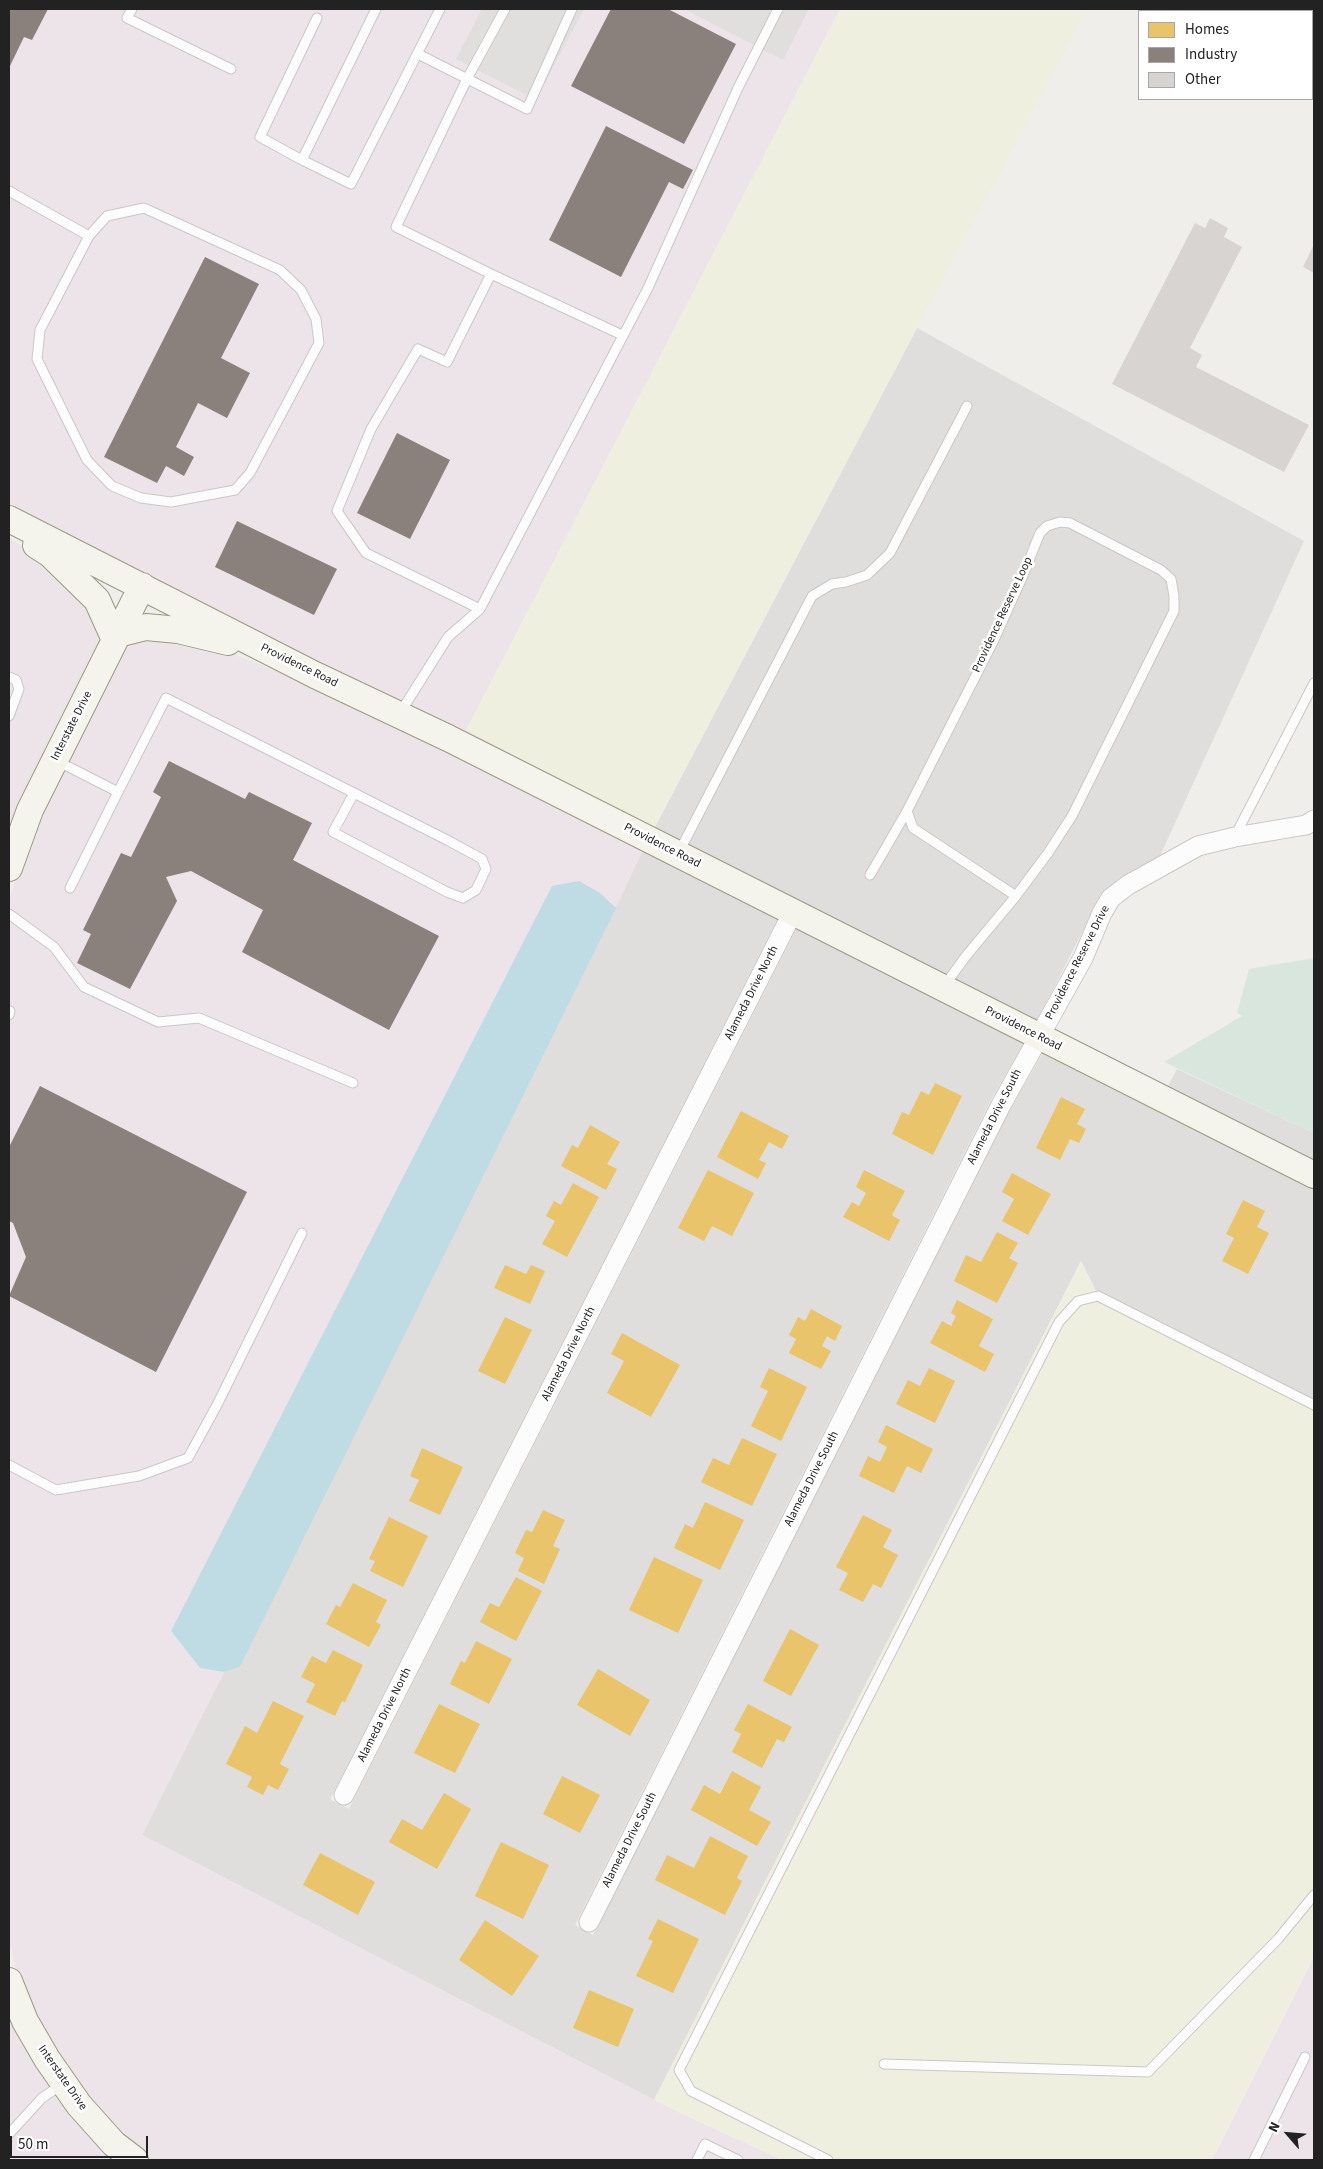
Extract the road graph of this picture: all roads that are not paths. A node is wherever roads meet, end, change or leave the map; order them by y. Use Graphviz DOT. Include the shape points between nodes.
graph roads {
  1 [pos="132,9"];
  2 [pos="376,9"];
  3 [pos="440,9"];
  4 [pos="505,9"];
  5 [pos="572,9"];
  6 [pos="778,9"];
  7 [pos="317,18"];
  8 [pos="418,54"];
  9 [pos="231,70"];
  10 [pos="467,78"];
  11 [pos="302,160"];
  12 [pos="9,191"];
  13 [pos="89,236"];
  14 [pos="492,274"];
  15 [pos="622,335"];
  16 [pos="967,406"];
  17 [pos="9,519"];
  18 [pos="9,526"];
  19 [pos="142,586"];
  20 [pos="480,609"];
  21 [pos="116,637"];
  22 [pos="315,675"];
  23 [pos="9,677"];
  24 [pos="1314,683"];
  25 [pos="400,714"];
  26 [pos="9,716"];
  27 [pos="54,762"];
  28 [pos="118,792"];
  29 [pos="354,793"];
  30 [pos="907,811"];
  31 [pos="1314,820"];
  32 [pos="1235,837"];
  33 [pos="678,854"];
  34 [pos="9,868"];
  35 [pos="870,875"];
  36 [pos="70,888"];
  37 [pos="1016,896"];
  38 [pos="793,912"];
  39 [pos="9,914"];
  40 [pos="943,988"];
  41 [pos="1040,1038"];
  42 [pos="352,1083"];
  43 [pos="1314,1175"];
  44 [pos="302,1233"];
  45 [pos="1314,1405"];
  46 [pos="9,1465"];
  47 [pos="344,1796"];
  48 [pos="1314,1895"];
  49 [pos="588,1922"];
  50 [pos="9,1981"];
  51 [pos="1305,2057"];
  52 [pos="884,2064"];
  53 [pos="64,2084"];
  54 [pos="9,2134"];
  55 [pos="135,2160"];
  56 [pos="697,2160"];
  57 [pos="738,2160"];
  58 [pos="828,2160"];
  59 [pos="1254,2160"];
  1 -- 9 [label="lane" via="127,18"];
  2 -- 11 [label="lane"];
  3 -- 8 [label="lane"];
  4 -- 10 [label="lane"];
  5 -- 10 [label="lane" via="527,109"];
  6 -- 15 [label="lane" via="738,88 648,288"];
  7 -- 11 [label="lane" via="260,138"];
  8 -- 10 [label="lane"];
  8 -- 11 [label="lane" via="351,184"];
  10 -- 14 [label="lane" via="396,226"];
  12 -- 13 [label="lane"];
  13 -- 13 [label="lane" via="40,330 37,359 87,460 112,486 141,498 171,502 235,490 250,473 319,342 316,320 301,290 280,270 144,208 107,216"];
  14 -- 15 [label="lane"];
  14 -- 20 [label="lane" via="446,362 418,349 371,428 337,512 366,553"];
  15 -- 20 [label="lane"];
  16 -- 33 [label="lane" via="890,553 867,575 832,584 812,596"];
  17 -- 19 [label="street, Providence Road"];
  18 -- 21 [label="street" via="50,554 97,600"];
  19 -- 21 [label="street, Interstate Drive"];
  19 -- 22 [label="street, Providence Road"];
  20 -- 25 [label="lane" via="448,637"];
  21 -- 22 [label="street" via="146,627 178,630 219,639"];
  21 -- 27 [label="street, Interstate Drive"];
  22 -- 25 [label="street, Providence Road"];
  23 -- 26 [label="lane" via="16,680 19,690"];
  24 -- 32 [label="lane"];
  25 -- 33 [label="street, Providence Road"];
  27 -- 28 [label="lane"];
  27 -- 34 [label="street, Interstate Drive" via="30,810"];
  28 -- 29 [label="lane" via="166,698"];
  28 -- 36 [label="lane"];
  29 -- 29 [label="lane" via="482,860 486,869 476,890 463,898 447,892 333,832"];
  30 -- 35 [label="lane"];
  30 -- 37 [label="lane" via="913,828"];
  30 -- 37 [label="lane, Providence Reserve Loop" via="994,640 1040,533 1047,526 1070,523 1161,570 1171,579 1174,610 1072,816"];
  31 -- 32 [label="street, Providence Reserve Drive"];
  32 -- 41 [label="street, Providence Reserve Drive" via="1198,846 1128,884 1111,898"];
  33 -- 38 [label="street, Providence Road"];
  37 -- 40 [label="lane"];
  38 -- 40 [label="street, Providence Road"];
  38 -- 47 [label="street, Alameda Drive North"];
  39 -- 42 [label="lane" via="54,947 84,987 158,1022 200,1018"];
  40 -- 41 [label="street, Providence Road"];
  41 -- 43 [label="street, Providence Road"];
  41 -- 49 [label="street, Alameda Drive South" via="1001,1105"];
  44 -- 46 [label="lane" via="188,1458 139,1476 56,1490"];
  45 -- 58 [label="lane" via="1098,1296 1078,1301 1059,1322 680,2070 691,2091"];
  48 -- 52 [label="lane" via="1278,1939 1148,2072"];
  50 -- 53 [label="street, Interstate Drive" via="25,2021"];
  51 -- 59 [label="lane"];
  53 -- 54 [label="lane" via="42,2098"];
  53 -- 55 [label="street, Interstate Drive" via="84,2112 114,2144"];
  56 -- 57 [label="lane" via="705,2144"];
}
